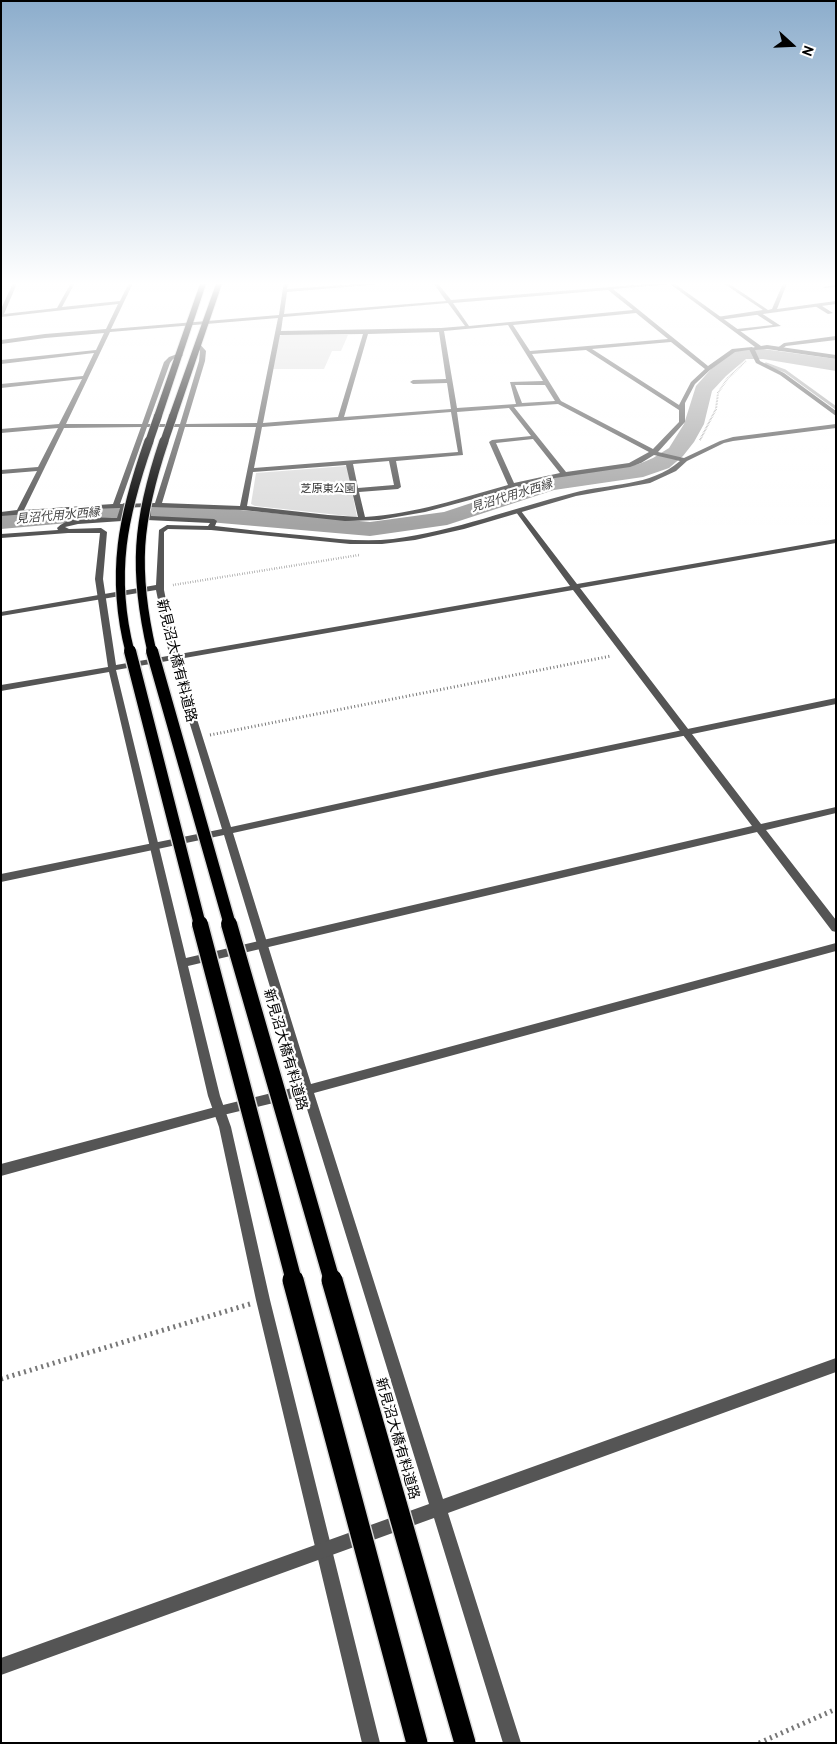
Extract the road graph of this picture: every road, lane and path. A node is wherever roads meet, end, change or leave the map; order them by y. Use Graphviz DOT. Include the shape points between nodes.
graph roads {
  1 [pos="93,362"];
  2 [pos="168,362"];
  3 [pos="178,362"];
  4 [pos="192,362"];
  5 [pos="201,362"];
  6 [pos="271,362"];
  7 [pos="357,362"];
  8 [pos="446,362"];
  9 [pos="535,362"];
  10 [pos="609,362"];
  11 [pos="700,362"];
  12 [pos="717,362"];
  13 [pos="759,362"];
  14 [pos="708,369"];
  15 [pos="86,376"];
  16 [pos="449,381"];
  17 [pos="413,382"];
  18 [pos="547,383"];
  19 [pos="1,386"];
  20 [pos="559,402"];
  21 [pos="520,406"];
  22 [pos="511,407"];
  23 [pos="682,409"];
  24 [pos="453,411"];
  25 [pos="836,414"];
  26 [pos="340,420"];
  27 [pos="165,421"];
  28 [pos="259,425"];
  29 [pos="62,426"];
  30 [pos="836,426"];
  31 [pos="1,432"];
  32 [pos="535,437"];
  33 [pos="655,452"];
  34 [pos="392,459"];
  35 [pos="681,459"];
  36 [pos="349,462"];
  37 [pos="41,469"];
  38 [pos="250,470"];
  39 [pos="1,472"];
  40 [pos="564,474"];
  41 [pos="512,486"];
  42 [pos="355,490"];
  43 [pos="148,504"];
  44 [pos="120,505"];
  45 [pos="158,505"];
  46 [pos="243,508"];
  47 [pos="20,512"];
  48 [pos="519,512"];
  49 [pos="1,514"];
  50 [pos="362,518"];
  51 [pos="210,528"];
  52 [pos="68,531"];
  53 [pos="1,536"];
  54 [pos="836,541"];
  55 [pos="367,554"];
  56 [pos="573,586"];
  57 [pos="160,587"];
  58 [pos="102,598"];
  59 [pos="1,614"];
  60 [pos="624,653"];
  61 [pos="174,657"];
  62 [pos="112,669"];
  63 [pos="1,688"];
  64 [pos="836,701"];
  65 [pos="687,733"];
  66 [pos="199,738"];
  67 [pos="836,810"];
  68 [pos="759,828"];
  69 [pos="228,831"];
  70 [pos="156,846"];
  71 [pos="1,878"];
  72 [pos="836,928"];
  73 [pos="261,944"];
  74 [pos="836,947"];
  75 [pos="183,963"];
  76 [pos="307,1090"];
  77 [pos="218,1111"];
  78 [pos="1,1170"];
  79 [pos="263,1300"];
  80 [pos="836,1365"];
  81 [pos="1,1379"];
  82 [pos="437,1509"];
  83 [pos="324,1550"];
  84 [pos="1,1666"];
  85 [pos="836,1709"];
  86 [pos="370,1743"];
  87 [pos="417,1743"];
  88 [pos="464,1743"];
  89 [pos="512,1743"];
  90 [pos="760,1743"];
  1 -- 15 [label="street"];
  2 -- 27 [label="street"];
  3 -- 27 [label="highway, 新見沼大橋有料道路"];
  4 -- 27 [label="highway, 新見沼大橋有料道路"];
  5 -- 27 [label="street"];
  6 -- 28 [label="street"];
  7 -- 26 [label="street"];
  8 -- 16 [label="street"];
  9 -- 18 [label="street"];
  10 -- 23 [label="street"];
  11 -- 14 [label="street"];
  12 -- 14 [label="street"];
  13 -- 25 [label="street" via="782,374"];
  14 -- 23 [label="street" via="693,383"];
  15 -- 19 [label="street"];
  15 -- 29 [label="street"];
  16 -- 17 [label="street"];
  16 -- 24 [label="street"];
  18 -- 20 [label="street"];
  18 -- 21 [label="street" via="512,383"];
  20 -- 21 [label="street"];
  20 -- 33 [label="street"];
  21 -- 22 [label="street"];
  22 -- 24 [label="street"];
  22 -- 32 [label="street"];
  23 -- 33 [label="street" via="682,422"];
  24 -- 26 [label="street"];
  24 -- 34 [label="street" via="461,454"];
  26 -- 28 [label="street"];
  27 -- 28 [label="street"];
  27 -- 29 [label="street"];
  27 -- 44 [label="street"];
  27 -- 45 [label="street"];
  27 -- 87 [label="highway, 新見沼大橋有料道路, bridge" via="132,494 121,545 122,606 127,639"];
  27 -- 88 [label="highway, 新見沼大橋有料道路, bridge" via="146,499 140,547 140,588 156,669"];
  28 -- 38 [label="street"];
  29 -- 31 [label="street"];
  29 -- 37 [label="street"];
  30 -- 35 [label="street" via="733,439"];
  32 -- 40 [label="street"];
  32 -- 41 [label="street" via="492,442"];
  33 -- 35 [label="street"];
  33 -- 40 [label="street" via="630,465"];
  34 -- 36 [label="street"];
  34 -- 42 [label="street" via="398,487"];
  35 -- 48 [label="street" via="678,467 650,480 576,494"];
  36 -- 38 [label="street"];
  36 -- 42 [label="street"];
  37 -- 39 [label="street"];
  37 -- 47 [label="street"];
  38 -- 46 [label="street"];
  40 -- 41 [label="street"];
  41 -- 50 [label="street" via="434,509"];
  42 -- 50 [label="street"];
  43 -- 44 [label="street"];
  43 -- 45 [label="street"];
  43 -- 51 [label="street" via="147,518 214,521"];
  44 -- 47 [label="street"];
  44 -- 52 [label="street" via="120,520 74,522 60,526"];
  45 -- 46 [label="street"];
  46 -- 50 [label="street"];
  47 -- 49 [label="street"];
  48 -- 51 [label="street" via="391,541 343,542"];
  48 -- 56 [label="street"];
  51 -- 57 [label="street" via="167,527 161,531"];
  52 -- 53 [label="street"];
  52 -- 58 [label="street" via="104,532 99,579"];
  54 -- 56 [label="street"];
  55 -- 57 [label="path"];
  56 -- 60 [label="street"];
  56 -- 61 [label="street"];
  57 -- 58 [label="street"];
  57 -- 61 [label="street"];
  58 -- 59 [label="street"];
  58 -- 62 [label="street"];
  60 -- 65 [label="street"];
  60 -- 66 [label="path"];
  61 -- 62 [label="street"];
  61 -- 66 [label="street"];
  62 -- 63 [label="street"];
  62 -- 70 [label="street"];
  64 -- 65 [label="street"];
  65 -- 68 [label="street"];
  65 -- 69 [label="street"];
  66 -- 69 [label="street"];
  67 -- 68 [label="street"];
  68 -- 72 [label="street"];
  68 -- 73 [label="street"];
  69 -- 70 [label="street"];
  69 -- 73 [label="street"];
  70 -- 71 [label="street"];
  70 -- 75 [label="street"];
  73 -- 75 [label="street"];
  73 -- 76 [label="street"];
  74 -- 76 [label="street"];
  75 -- 77 [label="street"];
  76 -- 77 [label="street"];
  76 -- 82 [label="street"];
  77 -- 78 [label="street"];
  77 -- 79 [label="street" via="225,1127"];
  79 -- 81 [label="path"];
  79 -- 83 [label="street"];
  80 -- 82 [label="street"];
  82 -- 83 [label="street"];
  82 -- 89 [label="street"];
  83 -- 84 [label="street"];
  83 -- 86 [label="street"];
  85 -- 90 [label="path"];
}
